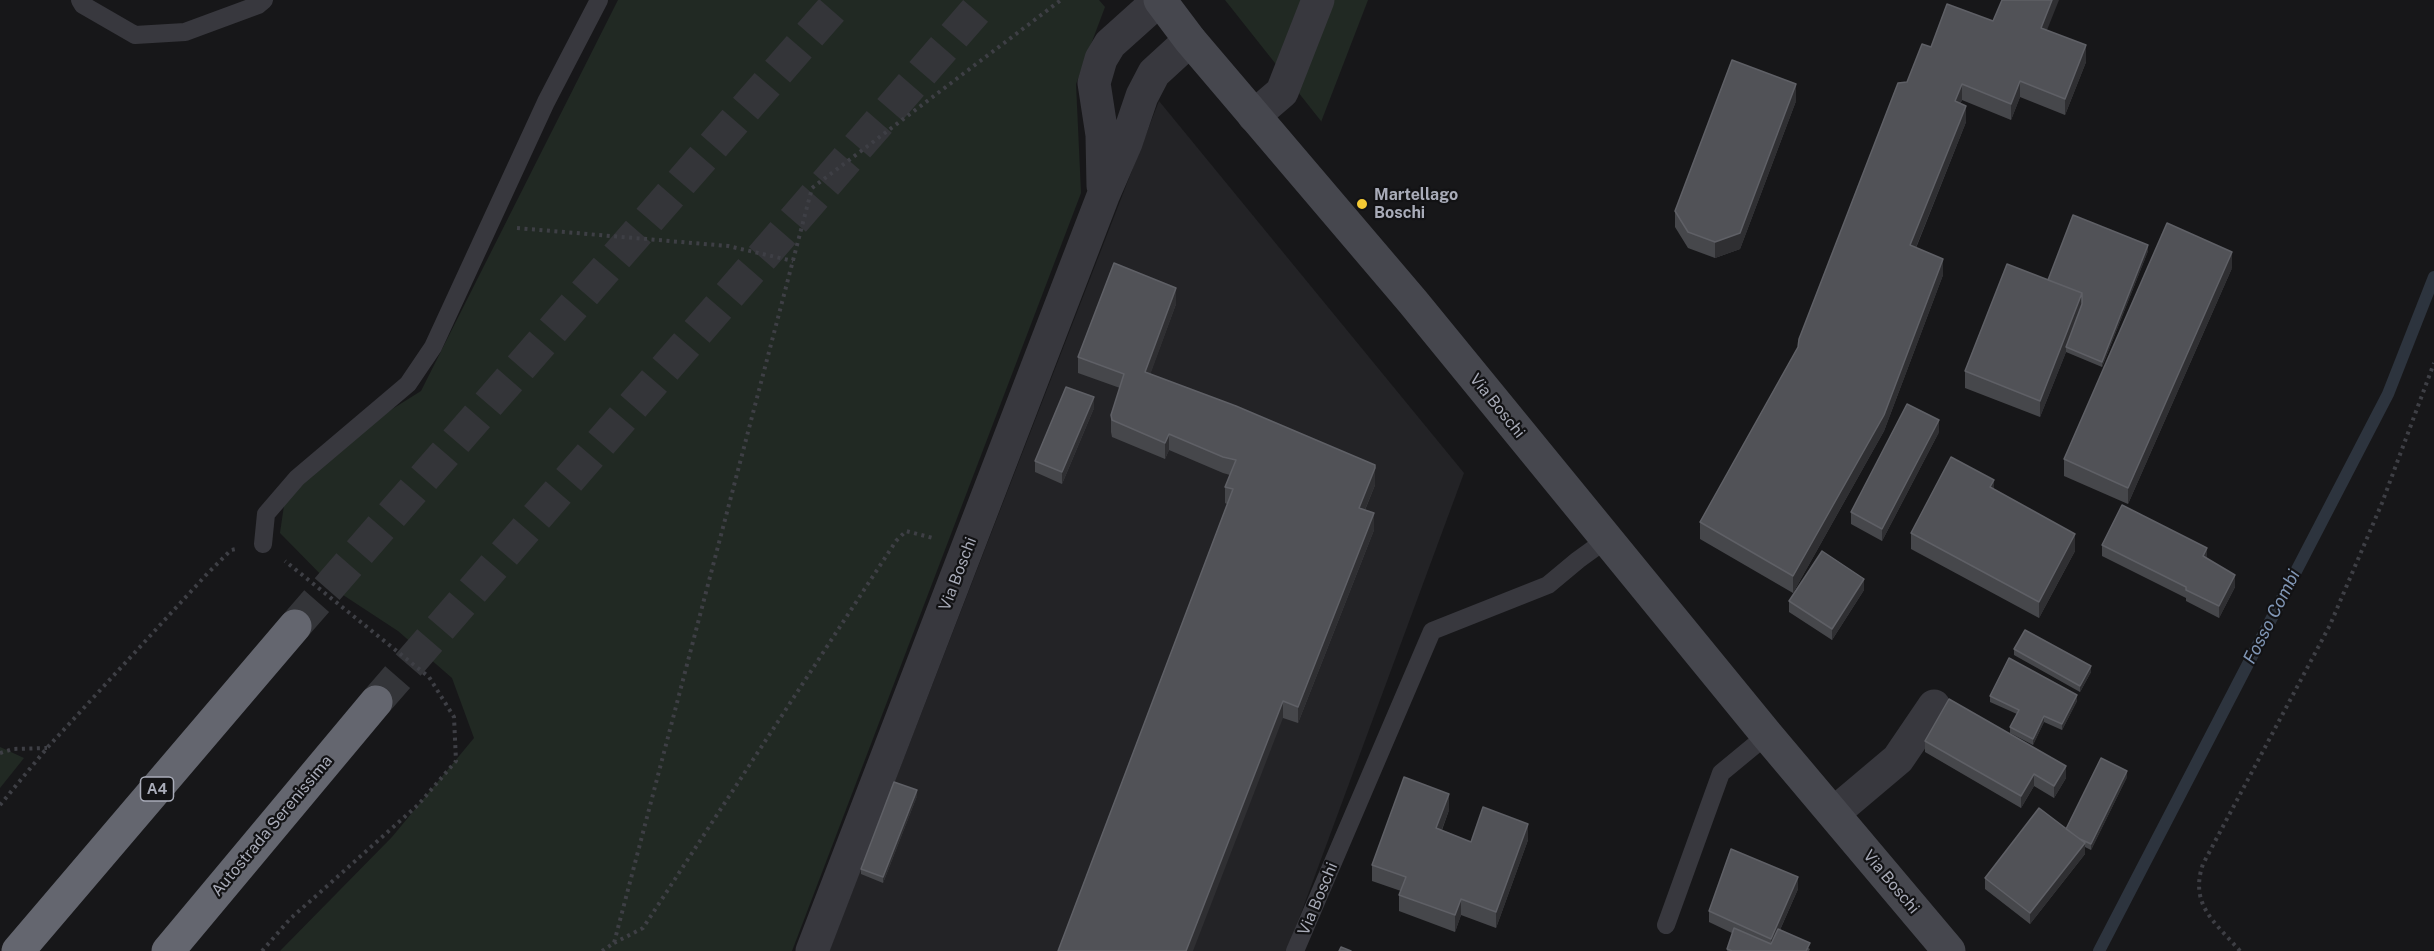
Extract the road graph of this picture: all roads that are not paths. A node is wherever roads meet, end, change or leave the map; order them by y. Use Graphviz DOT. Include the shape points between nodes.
graph roads {
  1 [pos="80,0"];
  2 [pos="264,0"];
  3 [pos="599,0"];
  4 [pos="1159,0"];
  5 [pos="1318,0"];
  6 [pos="1190,40"];
  7 [pos="1254,116"];
  8 [pos="1103,196"];
  9 [pos="1607,539"];
  10 [pos="263,544"];
  11 [pos="296,626"];
  12 [pos="376,702"];
  13 [pos="1934,706"];
  14 [pos="1767,735"];
  15 [pos="1834,813"];
  16 [pos="1666,925"];
  17 [pos="18,951"];
  18 [pos="168,951"];
  19 [pos="812,951"];
  20 [pos="1296,951"];
  21 [pos="1949,951"];
  1 -- 2 [label="lane" via="135,35 185,32"];
  3 -- 10 [label="lane" via="546,102 433,347 408,384 297,478 266,514"];
  4 -- 6 [label="main road, Via Boschi"];
  4 -- 8 [label="street" via="1110,44 1094,83 1102,135"];
  5 -- 7 [label="street" via="1282,92"];
  6 -- 7 [label="main road, Via Boschi"];
  6 -- 8 [label="street, Via Boschi" via="1154,72"];
  7 -- 9 [label="main road, Via Boschi"];
  8 -- 19 [label="street, Via Boschi"];
  9 -- 14 [label="main road, Via Boschi"];
  9 -- 20 [label="lane, Via Boschi" via="1548,585 1432,631"];
  11 -- 17 [label="highway, A4"];
  12 -- 18 [label="highway, Autostrada Serenissima"];
  13 -- 15 [label="street" via="1898,759"];
  14 -- 15 [label="main road, Via Boschi"];
  14 -- 16 [label="lane" via="1721,773"];
  15 -- 21 [label="main road, Via Boschi"];
}
